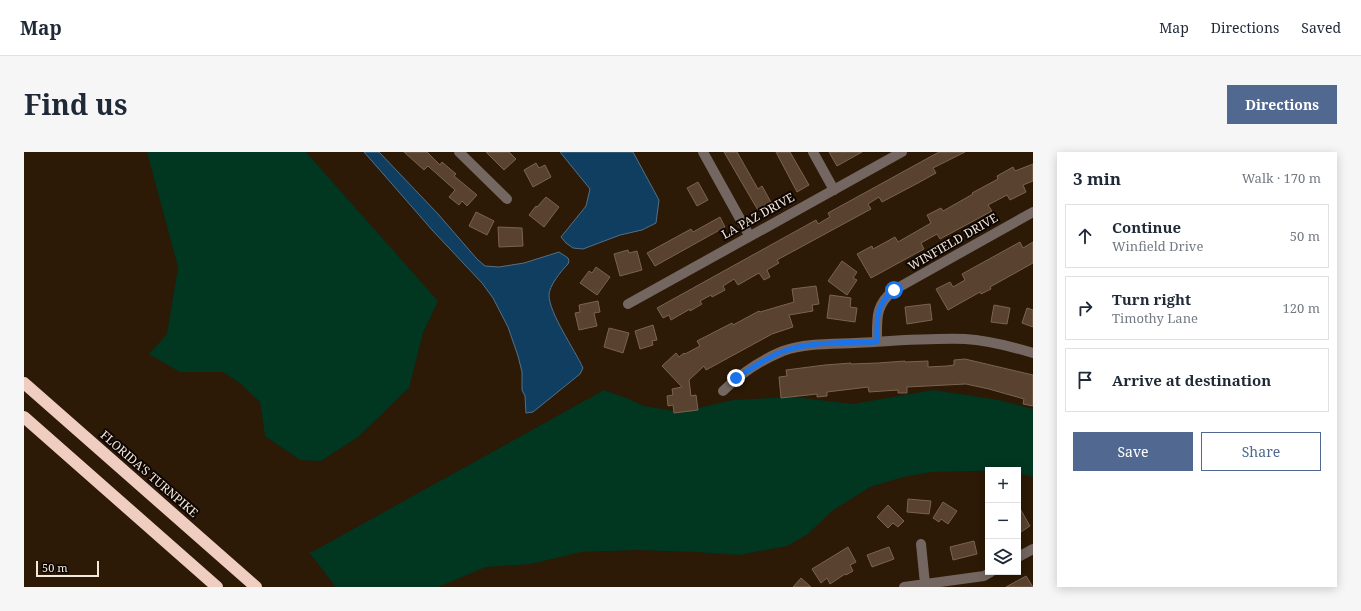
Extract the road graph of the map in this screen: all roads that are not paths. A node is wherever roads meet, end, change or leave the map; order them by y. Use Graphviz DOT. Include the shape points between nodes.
graph roads {
  1 [pos="459,152"];
  2 [pos="703,152"];
  3 [pos="813,152"];
  4 [pos="902,152"];
  5 [pos="834,190"];
  6 [pos="507,199"];
  7 [pos="1033,212"];
  8 [pos="749,235"];
  9 [pos="628,304"];
  10 [pos="877,342"];
  11 [pos="1033,353"];
  12 [pos="24,382"];
  13 [pos="723,391"];
  14 [pos="24,417"];
  15 [pos="921,544"];
  16 [pos="1033,549"];
  17 [pos="1021,555"];
  18 [pos="986,575"];
  19 [pos="925,584"];
  20 [pos="217,587"];
  21 [pos="256,587"];
  22 [pos="904,587"];
  1 -- 6 [label="street"];
  2 -- 8 [label="street"];
  3 -- 5 [label="street"];
  4 -- 5 [label="street, LA PAZ DRIVE"];
  5 -- 8 [label="street, LA PAZ DRIVE"];
  7 -- 10 [label="street, WINFIELD DRIVE" via="894,290 886,297 877,315"];
  8 -- 9 [label="street, LA PAZ DRIVE"];
  10 -- 11 [label="street" via="966,339"];
  10 -- 13 [label="street" via="812,345 784,351 736,378"];
  12 -- 21 [label="highway, FLORIDA'S TURNPIKE"];
  14 -- 20 [label="highway"];
  15 -- 19 [label="street"];
  16 -- 17 [label="street"];
  18 -- 19 [label="street"];
  19 -- 22 [label="street"];
}
